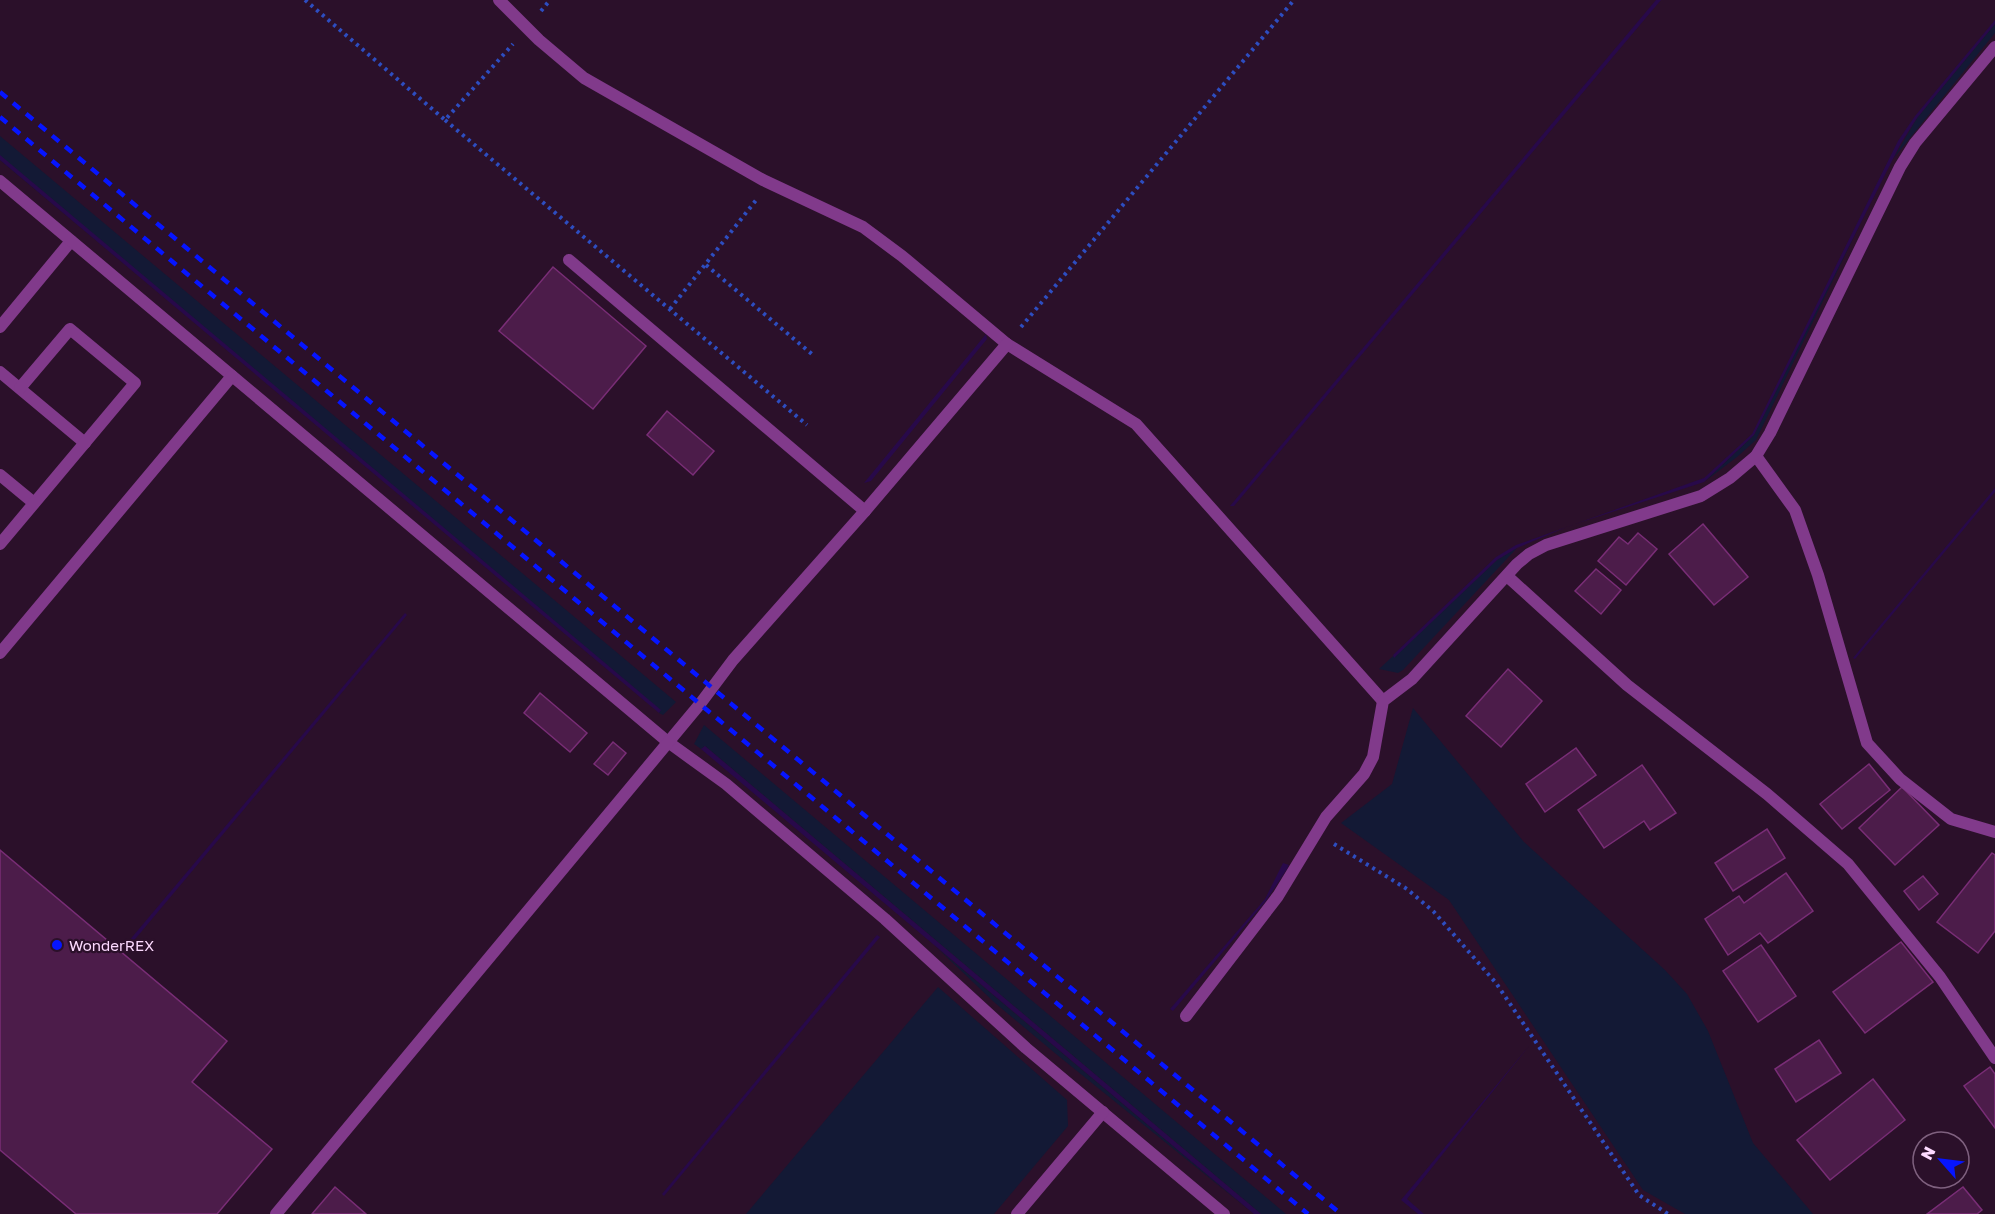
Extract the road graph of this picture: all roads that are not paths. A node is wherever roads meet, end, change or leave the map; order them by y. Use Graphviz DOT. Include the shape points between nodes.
graph roads {
  1 [pos="499,0"];
  2 [pos="1995,47"];
  3 [pos="0,181"];
  4 [pos="71,241"];
  5 [pos="568,260"];
  6 [pos="0,327"];
  7 [pos="1007,344"];
  8 [pos="0,372"];
  9 [pos="232,376"];
  10 [pos="20,388"];
  11 [pos="85,443"];
  12 [pos="1755,456"];
  13 [pos="0,475"];
  14 [pos="34,503"];
  15 [pos="865,511"];
  16 [pos="0,544"];
  17 [pos="1507,576"];
  18 [pos="0,652"];
  19 [pos="1383,701"];
  20 [pos="668,742"];
  21 [pos="1995,832"];
  22 [pos="1186,1016"];
  23 [pos="1995,1058"];
  24 [pos="1102,1112"];
  25 [pos="276,1214"];
  26 [pos="1017,1214"];
  27 [pos="1224,1214"];
  1 -- 7 [label="street" via="584,78 770,183 863,227"];
  2 -- 12 [label="street" via="1900,167 1770,433"];
  3 -- 4 [label="street"];
  4 -- 6 [label="street"];
  4 -- 9 [label="street"];
  5 -- 15 [label="street"];
  7 -- 15 [label="street"];
  7 -- 19 [label="street" via="1136,424"];
  8 -- 10 [label="street"];
  9 -- 18 [label="street"];
  9 -- 20 [label="street"];
  10 -- 11 [label="street"];
  10 -- 11 [label="street" via="70,329 135,383"];
  11 -- 14 [label="street"];
  12 -- 17 [label="street" via="1701,496 1546,545 1523,559"];
  12 -- 21 [label="street" via="1795,510 1867,743 1900,779 1951,819"];
  13 -- 14 [label="street"];
  14 -- 16 [label="street"];
  15 -- 20 [label="street"];
  17 -- 19 [label="street" via="1412,679"];
  17 -- 23 [label="street" via="1627,685 1767,794 1848,864 1940,977"];
  19 -- 22 [label="street" via="1373,757 1364,774 1315,832 1278,896"];
  20 -- 24 [label="street" via="726,784 885,919"];
  20 -- 25 [label="street"];
  24 -- 26 [label="street"];
  24 -- 27 [label="street"];
}
